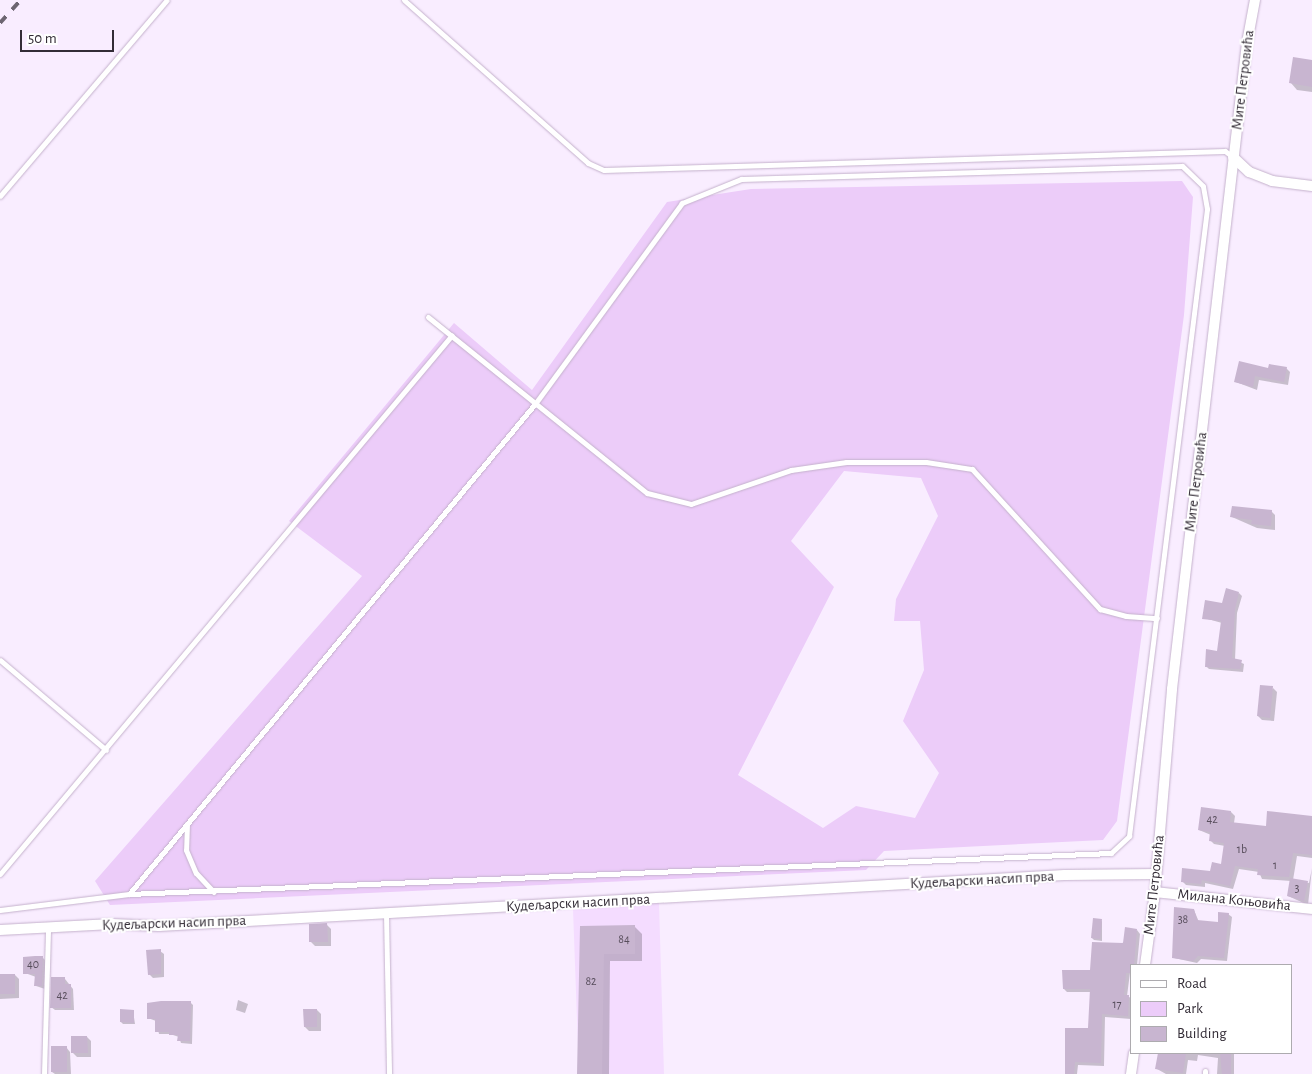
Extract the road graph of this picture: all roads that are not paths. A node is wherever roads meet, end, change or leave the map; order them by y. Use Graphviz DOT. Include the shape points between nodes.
graph roads {
  1 [pos="167,0"];
  2 [pos="404,0"];
  3 [pos="1255,0"];
  4 [pos="1233,157"];
  5 [pos="1312,186"];
  6 [pos="0,196"];
  7 [pos="428,317"];
  8 [pos="452,335"];
  9 [pos="534,405"];
  10 [pos="1157,618"];
  11 [pos="0,660"];
  12 [pos="106,750"];
  13 [pos="187,824"];
  14 [pos="0,874"];
  15 [pos="1156,874"];
  16 [pos="214,892"];
  17 [pos="1155,892"];
  18 [pos="129,894"];
  19 [pos="1312,909"];
  20 [pos="0,910"];
  21 [pos="386,914"];
  22 [pos="48,928"];
  23 [pos="0,930"];
  24 [pos="1145,964"];
  25 [pos="1134,1054"];
  26 [pos="44,1074"];
  27 [pos="390,1074"];
  28 [pos="1131,1074"];
  1 -- 6 [label="lane"];
  2 -- 4 [label="lane" via="588,163 604,170 1225,151"];
  3 -- 4 [label="street, Мите Петровића"];
  4 -- 5 [label="street" via="1249,172 1272,181"];
  4 -- 15 [label="street, Мите Петровића" via="1172,689"];
  7 -- 8 [label="lane"];
  8 -- 9 [label="lane"];
  8 -- 12 [label="lane"];
  9 -- 10 [label="lane" via="646,493 691,504 791,470 846,462 926,462 972,469 1100,609 1126,616"];
  9 -- 10 [label="lane" via="682,203 741,180 1182,166 1203,186 1207,210"];
  9 -- 13 [label="lane"];
  10 -- 16 [label="lane" via="1128,836 1111,853"];
  11 -- 12 [label="lane"];
  12 -- 14 [label="lane"];
  13 -- 16 [label="lane" via="186,850 196,873"];
  13 -- 18 [label="lane"];
  15 -- 17 [label="street, Мите Петровића"];
  15 -- 21 [label="street, Кудељарски насип прва" via="1065,875"];
  16 -- 18 [label="lane"];
  17 -- 19 [label="street, Милана Коњовића"];
  17 -- 24 [label="street, Мите Петровића"];
  18 -- 20 [label="lane"];
  21 -- 22 [label="street, Кудељарски насип прва" via="158,926 112,924"];
  21 -- 27 [label="lane"];
  22 -- 23 [label="street, Кудељарски насип прва"];
  22 -- 26 [label="lane"];
  25 -- 28 [label="street"];
}
